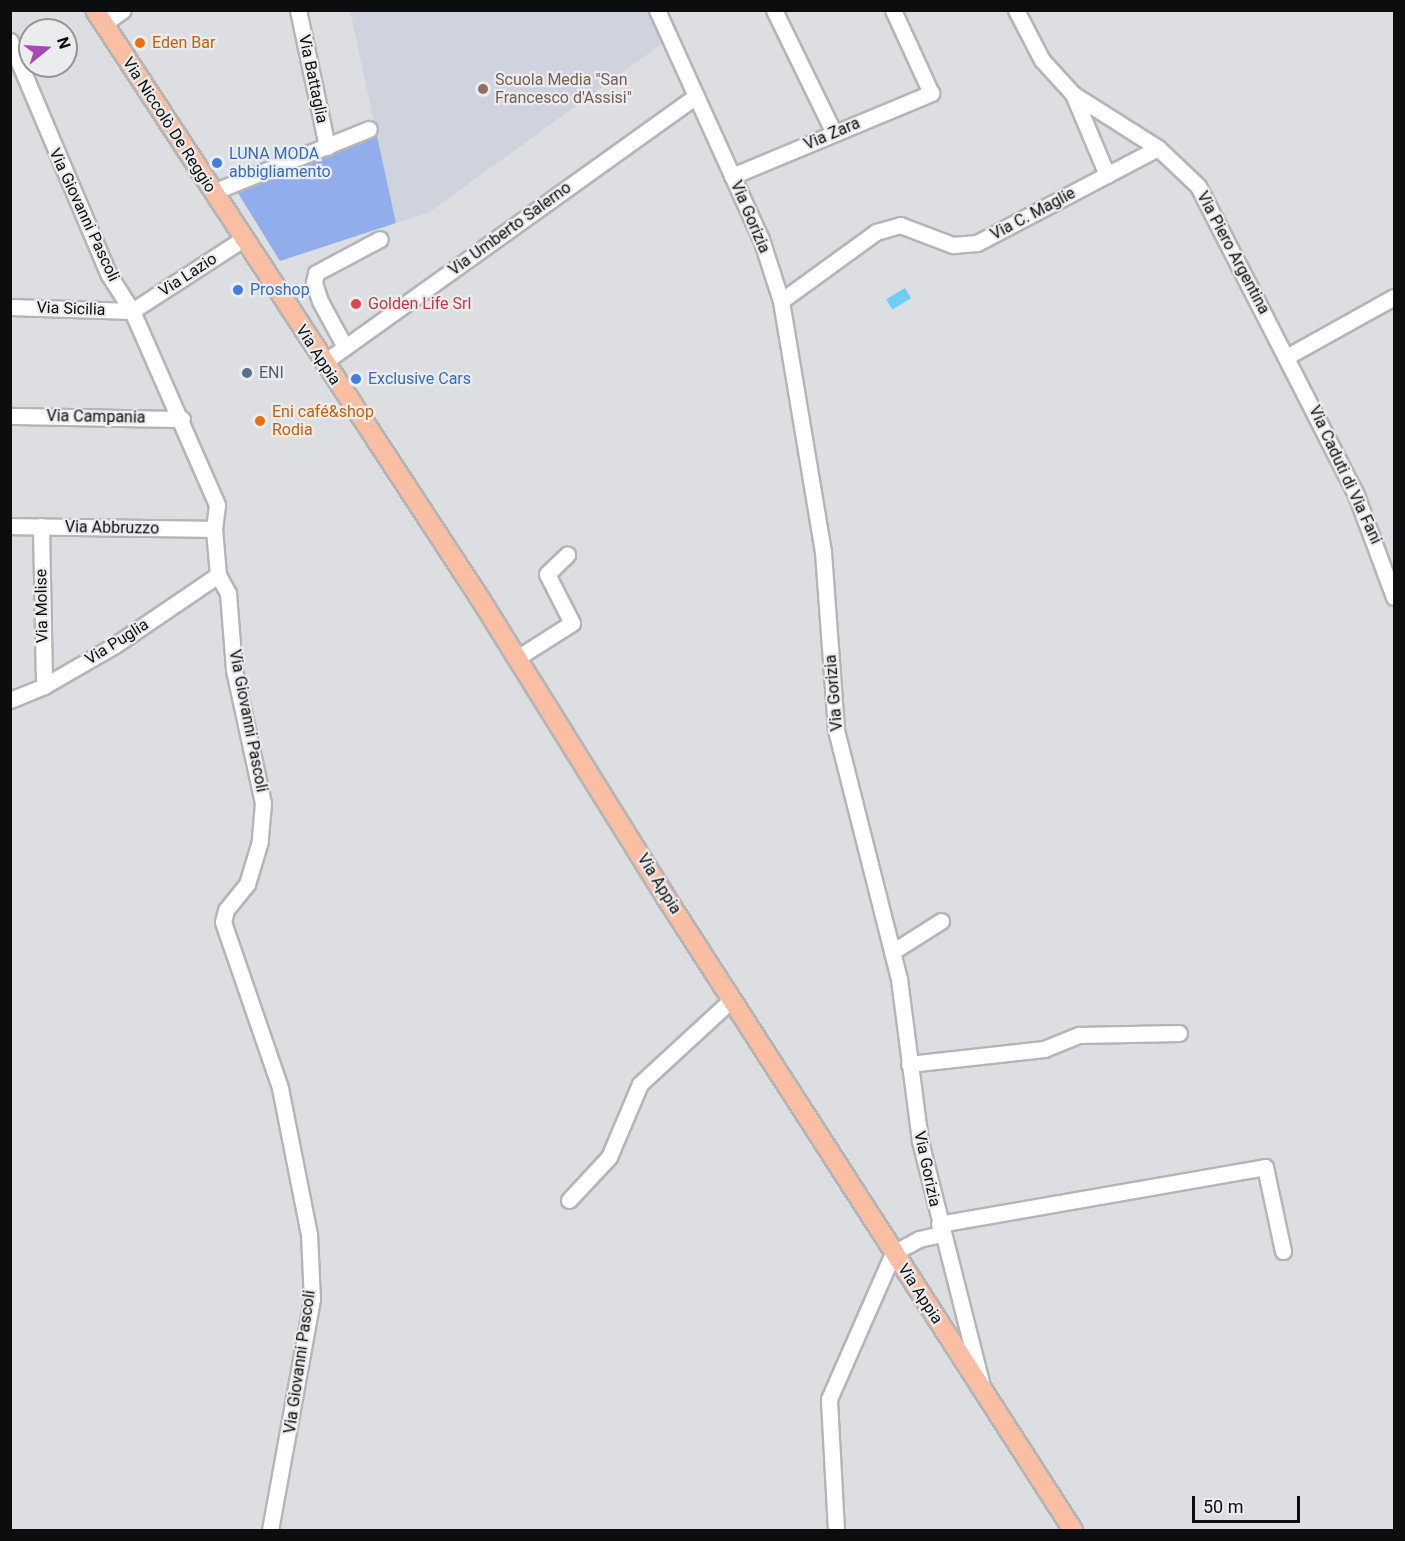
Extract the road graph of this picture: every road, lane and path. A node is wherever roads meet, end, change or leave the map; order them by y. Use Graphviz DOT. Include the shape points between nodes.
graph roads {
  1 [pos="123,10"];
  2 [pos="298,10"];
  3 [pos="657,10"];
  4 [pos="774,10"];
  5 [pos="893,10"];
  6 [pos="1016,10"];
  7 [pos="99,17"];
  8 [pos="10,41"];
  9 [pos="1073,94"];
  10 [pos="696,96"];
  11 [pos="369,129"];
  12 [pos="834,132"];
  13 [pos="327,147"];
  14 [pos="1158,148"];
  15 [pos="1107,175"];
  16 [pos="732,176"];
  17 [pos="213,192"];
  18 [pos="243,239"];
  19 [pos="380,239"];
  20 [pos="1395,297"];
  21 [pos="781,301"];
  22 [pos="10,307"];
  23 [pos="132,311"];
  24 [pos="345,347"];
  25 [pos="1288,356"];
  26 [pos="323,363"];
  27 [pos="10,416"];
  28 [pos="182,419"];
  29 [pos="10,526"];
  30 [pos="41,526"];
  31 [pos="214,529"];
  32 [pos="567,555"];
  33 [pos="219,575"];
  34 [pos="1395,597"];
  35 [pos="517,658"];
  36 [pos="44,686"];
  37 [pos="10,700"];
  38 [pos="941,921"];
  39 [pos="892,952"];
  40 [pos="732,999"];
  41 [pos="1179,1033"];
  42 [pos="909,1064"];
  43 [pos="569,1200"];
  44 [pos="940,1229"];
  45 [pos="1282,1251"];
  46 [pos="893,1253"];
  47 [pos="982,1388"];
  48 [pos="270,1530"];
  49 [pos="836,1530"];
  50 [pos="1072,1530"];
  1 -- 7 [label="street"];
  2 -- 13 [label="street, Via Battaglia"];
  3 -- 10 [label="street, Via Gorizia"];
  4 -- 12 [label="street"];
  5 -- 12 [label="street, Via Zara" via="932,93"];
  6 -- 9 [label="street, Via Piero Argentina" via="1042,60"];
  7 -- 17 [label="main road, Via Niccolò De Reggio"];
  8 -- 23 [label="street, Via Giovanni Pascoli" via="109,276"];
  9 -- 14 [label="street, Via Piero Argentina"];
  9 -- 15 [label="street"];
  10 -- 16 [label="street, Via Gorizia"];
  10 -- 24 [label="street, Via Umberto Salerno"];
  11 -- 13 [label="street, Via Battaglia"];
  12 -- 16 [label="street, Via Zara"];
  13 -- 17 [label="street, Via Battaglia"];
  14 -- 15 [label="street, Via C. Maglie"];
  14 -- 25 [label="street, Via Piero Argentina" via="1197,186"];
  15 -- 21 [label="street, Via C. Maglie" via="977,243 953,245 900,225 876,232"];
  16 -- 21 [label="street, Via Gorizia" via="761,239"];
  17 -- 18 [label="main road, Via Niccolò De Reggio"];
  18 -- 23 [label="street, Via Lazio"];
  18 -- 26 [label="main road, Via Appia"];
  19 -- 24 [label="street" via="316,273 314,282 320,301"];
  20 -- 25 [label="street"];
  21 -- 39 [label="street, Via Gorizia" via="823,552 836,730"];
  22 -- 23 [label="street, Via Sicilia"];
  23 -- 28 [label="street, Via Giovanni Pascoli"];
  24 -- 26 [label="street, Via Umberto Salerno"];
  25 -- 34 [label="street, Via Caduti di Via Fani" via="1364,511"];
  26 -- 35 [label="main road, Via Appia"];
  27 -- 28 [label="street, Via Campania"];
  28 -- 31 [label="street, Via Giovanni Pascoli" via="218,505"];
  29 -- 30 [label="street, Via Abbruzzo"];
  30 -- 31 [label="street, Via Abbruzzo"];
  30 -- 36 [label="street, Via Molise"];
  31 -- 33 [label="street, Via Giovanni Pascoli"];
  32 -- 35 [label="street" via="547,574 572,623"];
  33 -- 36 [label="street, Via Puglia"];
  33 -- 48 [label="street, Via Giovanni Pascoli" via="228,593 234,670 263,803 260,841 247,884 226,910 223,922 280,1088 309,1234 312,1299"];
  35 -- 40 [label="main road, Via Appia"];
  36 -- 37 [label="street, Via Puglia"];
  38 -- 39 [label="street"];
  39 -- 42 [label="street, Via Gorizia"];
  40 -- 43 [label="street" via="640,1084 609,1157"];
  40 -- 46 [label="main road, Via Appia"];
  41 -- 42 [label="street" via="1079,1035 1044,1049"];
  42 -- 44 [label="street, Via Gorizia" via="920,1141"];
  44 -- 45 [label="street" via="1265,1167"];
  44 -- 46 [label="street"];
  44 -- 47 [label="street, Via Gorizia"];
  46 -- 47 [label="main road, Via Appia"];
  46 -- 49 [label="street" via="829,1399"];
  47 -- 50 [label="main road, Via Appia"];
}
